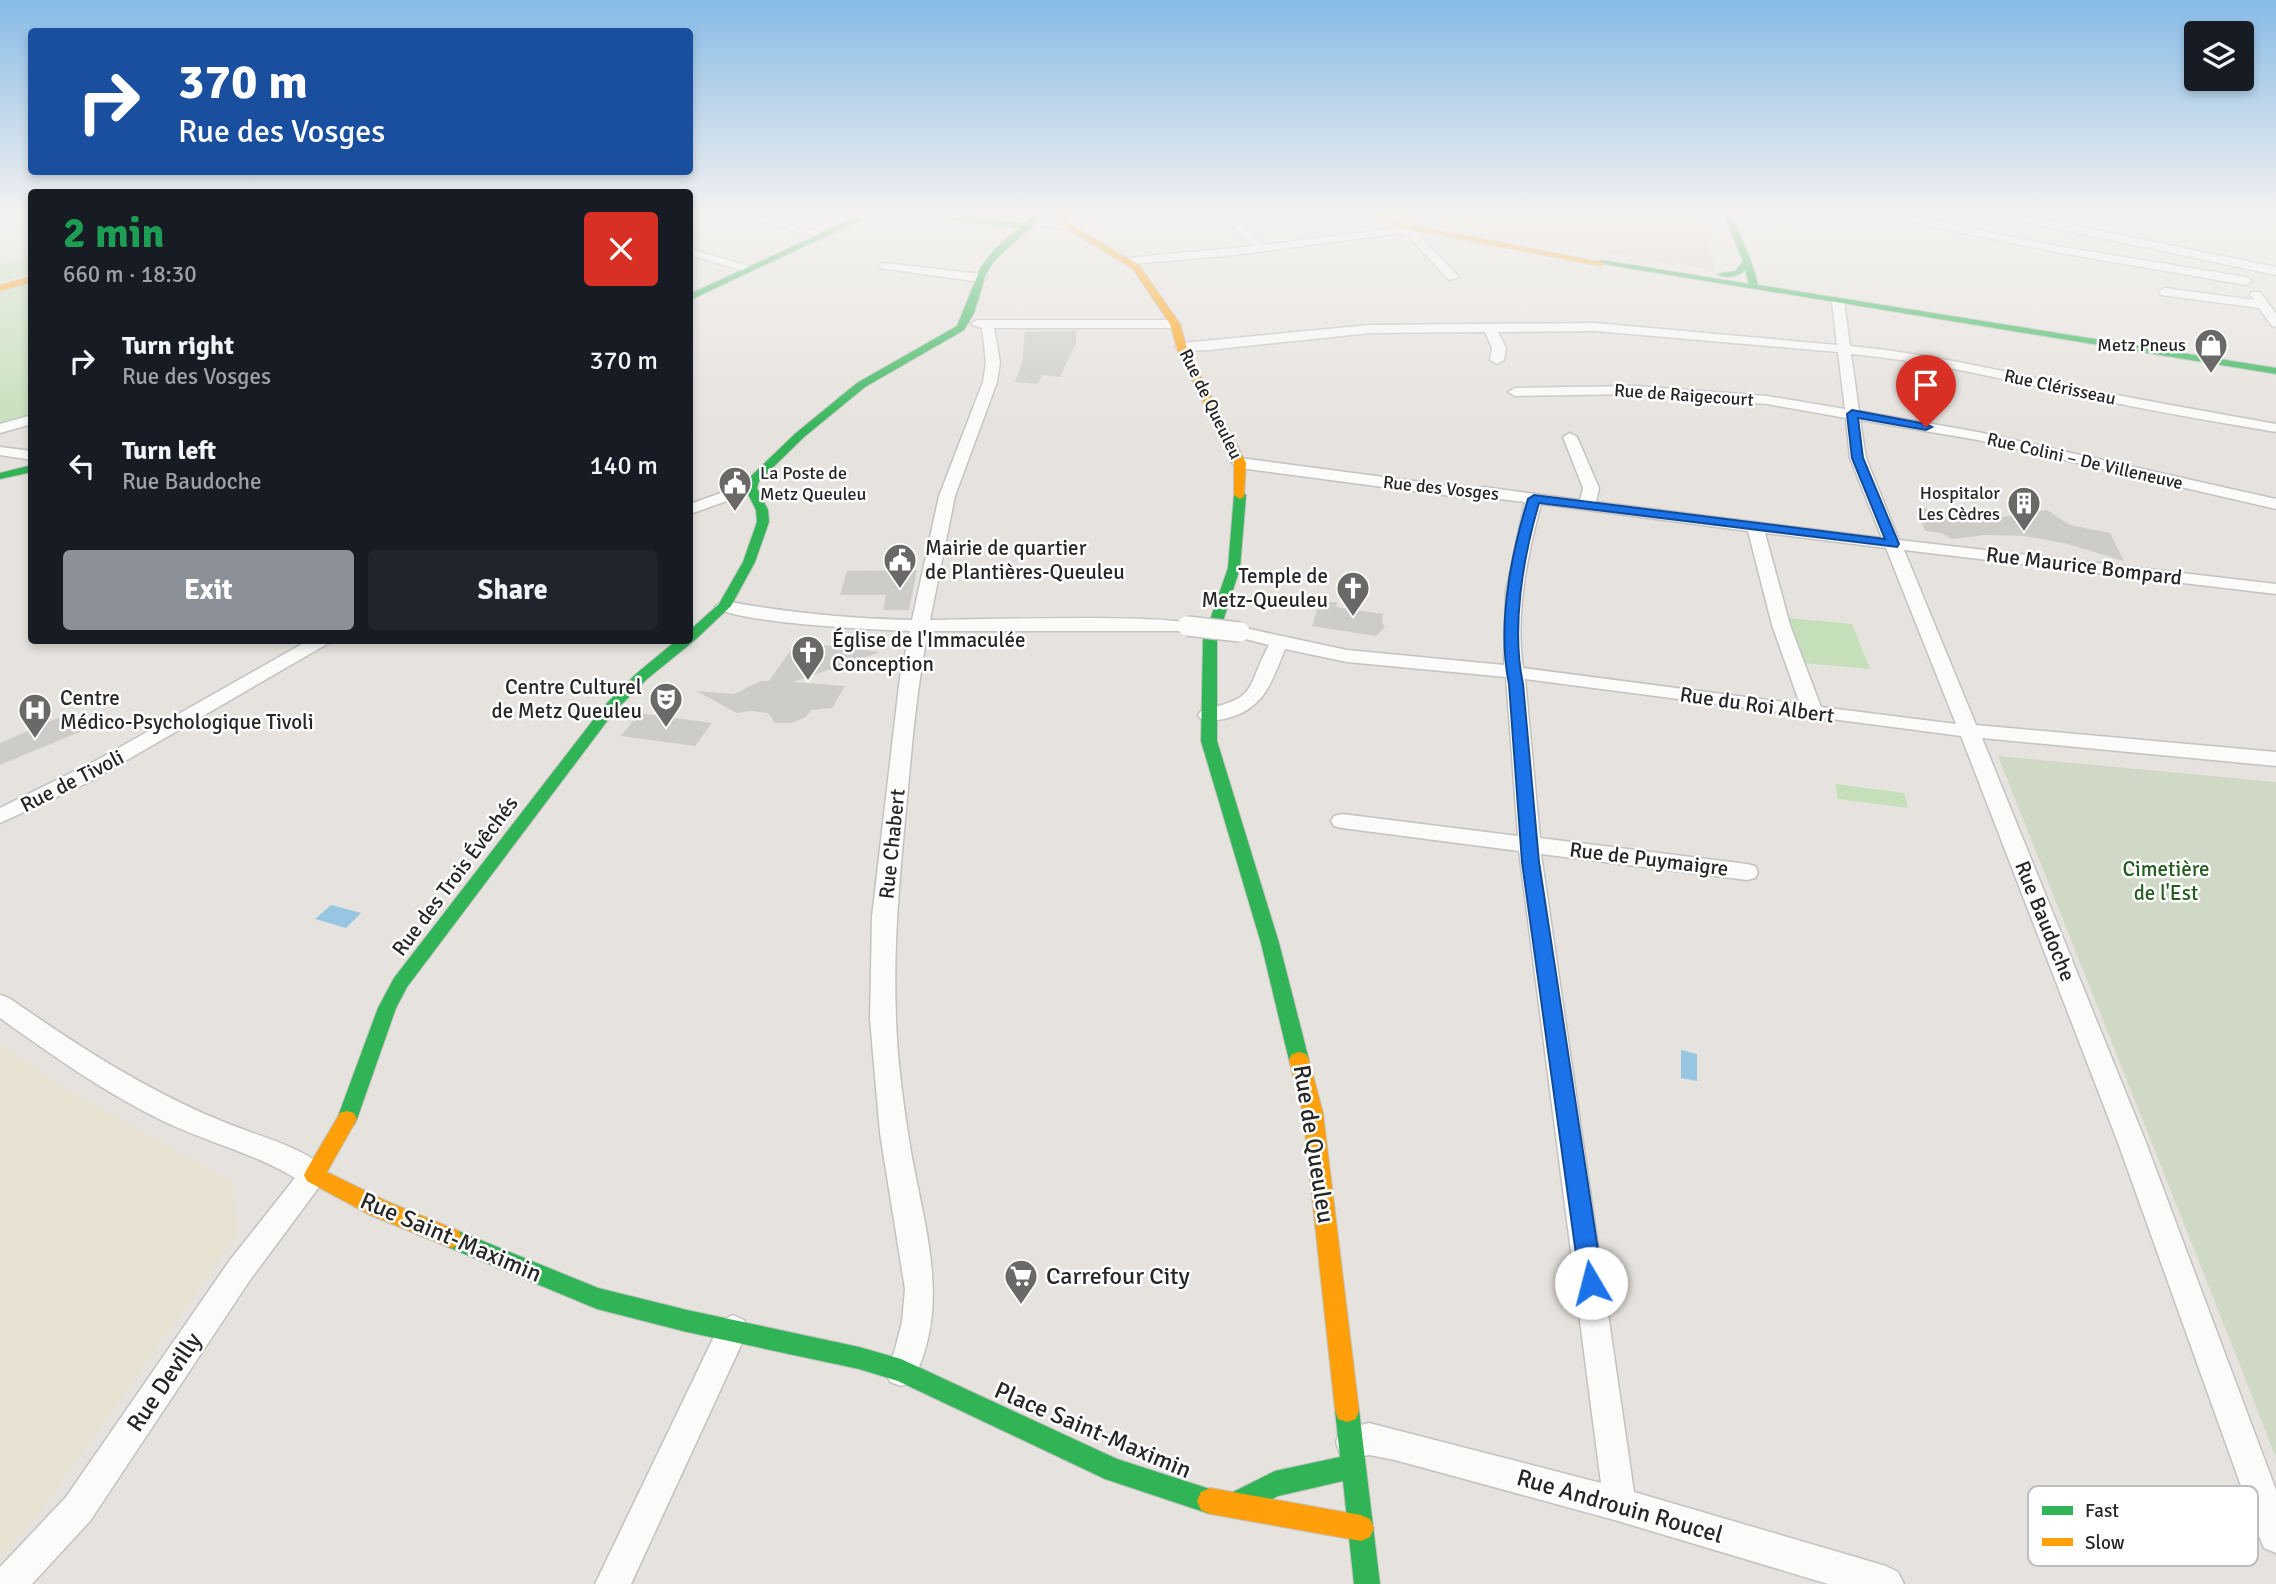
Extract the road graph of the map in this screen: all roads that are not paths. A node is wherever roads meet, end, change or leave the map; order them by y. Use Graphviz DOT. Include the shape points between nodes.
graph roads {
  1 [pos="977,288"];
  2 [pos="1152,288"];
  3 [pos="1770,288"];
  4 [pos="1774,288"];
  5 [pos="2250,288"];
  6 [pos="2165,292"];
  7 [pos="1838,301"];
  8 [pos="2262,306"];
  9 [pos="2276,323"];
  10 [pos="964,324"];
  11 [pos="1175,324"];
  12 [pos="989,325"];
  13 [pos="1489,327"];
  14 [pos="1182,347"];
  15 [pos="1844,348"];
  16 [pos="1497,360"];
  17 [pos="2276,366"];
  18 [pos="2276,371"];
  19 [pos="1516,392"];
  20 [pos="1852,414"];
  21 [pos="28,420"];
  22 [pos="2276,428"];
  23 [pos="0,429"];
  24 [pos="1570,437"];
  25 [pos="0,451"];
  26 [pos="28,455"];
  27 [pos="1240,463"];
  28 [pos="28,469"];
  29 [pos="0,476"];
  30 [pos="752,489"];
  31 [pos="1534,499"];
  32 [pos="1587,504"];
  33 [pos="2276,504"];
  34 [pos="693,508"];
  35 [pos="1755,525"];
  36 [pos="1893,544"];
  37 [pos="2276,589"];
  38 [pos="724,606"];
  39 [pos="919,624"];
  40 [pos="693,634"];
  41 [pos="1280,642"];
  42 [pos="318,644"];
  43 [pos="682,644"];
  44 [pos="1514,672"];
  45 [pos="1812,712"];
  46 [pos="1208,715"];
  47 [pos="1968,731"];
  48 [pos="2276,759"];
  49 [pos="0,816"];
  50 [pos="1342,821"];
  51 [pos="1531,845"];
  52 [pos="1747,872"];
  53 [pos="0,1005"];
  54 [pos="314,1175"];
  55 [pos="733,1330"];
  56 [pos="901,1371"];
  57 [pos="935,1386"];
  58 [pos="1353,1454"];
  59 [pos="2258,1486"];
  60 [pos="2258,1487"];
  61 [pos="1236,1504"];
  62 [pos="1618,1504"];
  63 [pos="1361,1528"];
  64 [pos="2276,1536"];
  65 [pos="8,1584"];
  66 [pos="613,1584"];
  67 [pos="1367,1584"];
  68 [pos="1886,1584"];
  1 -- 10 [label="street"];
  2 -- 11 [label="street, Rue de Queuleu"];
  3 -- 7 [label="street"];
  4 -- 17 [label="street"];
  5 -- 8 [label="street"];
  6 -- 8 [label="street"];
  7 -- 15 [label="street, Rue Baudoche"];
  7 -- 18 [label="street"];
  8 -- 9 [label="street"];
  10 -- 12 [label="street"];
  10 -- 30 [label="street" via="861,385 800,435"];
  11 -- 12 [label="street"];
  11 -- 14 [label="street, Rue de Queuleu"];
  12 -- 39 [label="street, Rue Chabert" via="990,382 947,496"];
  13 -- 14 [label="street, Rue Clérisseau" via="1370,329"];
  13 -- 15 [label="street, Rue Clérisseau" via="1595,327"];
  13 -- 16 [label="street" via="1499,348"];
  14 -- 27 [label="street, Rue de Queuleu"];
  15 -- 20 [label="street, Rue Baudoche"];
  15 -- 22 [label="street, Rue Clérisseau"];
  19 -- 20 [label="street, Rue de Raigecourt" via="1685,393"];
  20 -- 33 [label="street, Rue Colini – De Villeneuve" via="2022,445"];
  20 -- 36 [label="street, Rue Baudoche" via="1858,458"];
  21 -- 23 [label="street"];
  24 -- 32 [label="street" via="1591,488"];
  25 -- 26 [label="street"];
  27 -- 31 [label="street, Rue des Vosges"];
  27 -- 46 [label="street, Rue de Queuleu" via="1237,547 1210,640"];
  28 -- 29 [label="street"];
  30 -- 34 [label="street"];
  30 -- 38 [label="street, Rue des Trois Évêchés" via="763,522 749,562"];
  31 -- 32 [label="street, Rue des Vosges"];
  31 -- 44 [label="street" via="1511,630"];
  32 -- 35 [label="street, Rue des Vosges"];
  35 -- 36 [label="street, Rue des Vosges"];
  35 -- 45 [label="street" via="1780,625"];
  36 -- 37 [label="street, Rue Maurice Bompard"];
  36 -- 47 [label="street, Rue Baudoche"];
  38 -- 39 [label="street" via="790,620"];
  38 -- 40 [label="street, Rue des Trois Évêchés"];
  39 -- 41 [label="street, Rue du Roi Albert, bridge" via="1187,626"];
  39 -- 56 [label="street, Rue Chabert" via="909,677 884,917 883,1019 892,1121 920,1289 917,1322"];
  41 -- 44 [label="street, Rue du Roi Albert" via="1347,656"];
  41 -- 46 [label="street" via="1263,684 1252,697 1228,712"];
  42 -- 49 [label="street, Rue de Tivoli" via="264,671 106,766"];
  43 -- 54 [label="street, Rue des Trois Évêchés" via="609,709 400,983 346,1123"];
  44 -- 45 [label="street, Rue du Roi Albert"];
  44 -- 51 [label="street"];
  45 -- 47 [label="street, Rue du Roi Albert"];
  46 -- 58 [label="street, Rue de Queuleu" via="1210,752 1270,943 1313,1113"];
  47 -- 48 [label="street, Rue du Roi Albert"];
  47 -- 59 [label="street, Rue Baudoche" via="2131,1140"];
  50 -- 51 [label="street, Rue de Puymaigre"];
  51 -- 52 [label="street, Rue de Puymaigre"];
  51 -- 62 [label="street"];
  53 -- 54 [label="street, Rue Saint-Maximin" via="69,1054 172,1113"];
  54 -- 55 [label="street, Rue Saint-Maximin" via="378,1208 597,1298"];
  54 -- 65 [label="street, Rue Devilly" via="240,1270 78,1509"];
  55 -- 56 [label="street, Rue Saint-Maximin"];
  55 -- 66 [label="street"];
  56 -- 57 [label="street, Rue Saint-Maximin"];
  57 -- 61 [label="street, Place Saint-Maximin" via="1114,1470 1196,1499"];
  58 -- 61 [label="street"];
  58 -- 62 [label="street, Rue Androuin Roucel" via="1369,1439"];
  58 -- 63 [label="street, Rue de Queuleu"];
  60 -- 64 [label="street, Rue Baudoche"];
  61 -- 63 [label="street, Place Saint-Maximin"];
  62 -- 68 [label="street, Rue Androuin Roucel"];
  63 -- 67 [label="street, Rue de Queuleu"];
}
